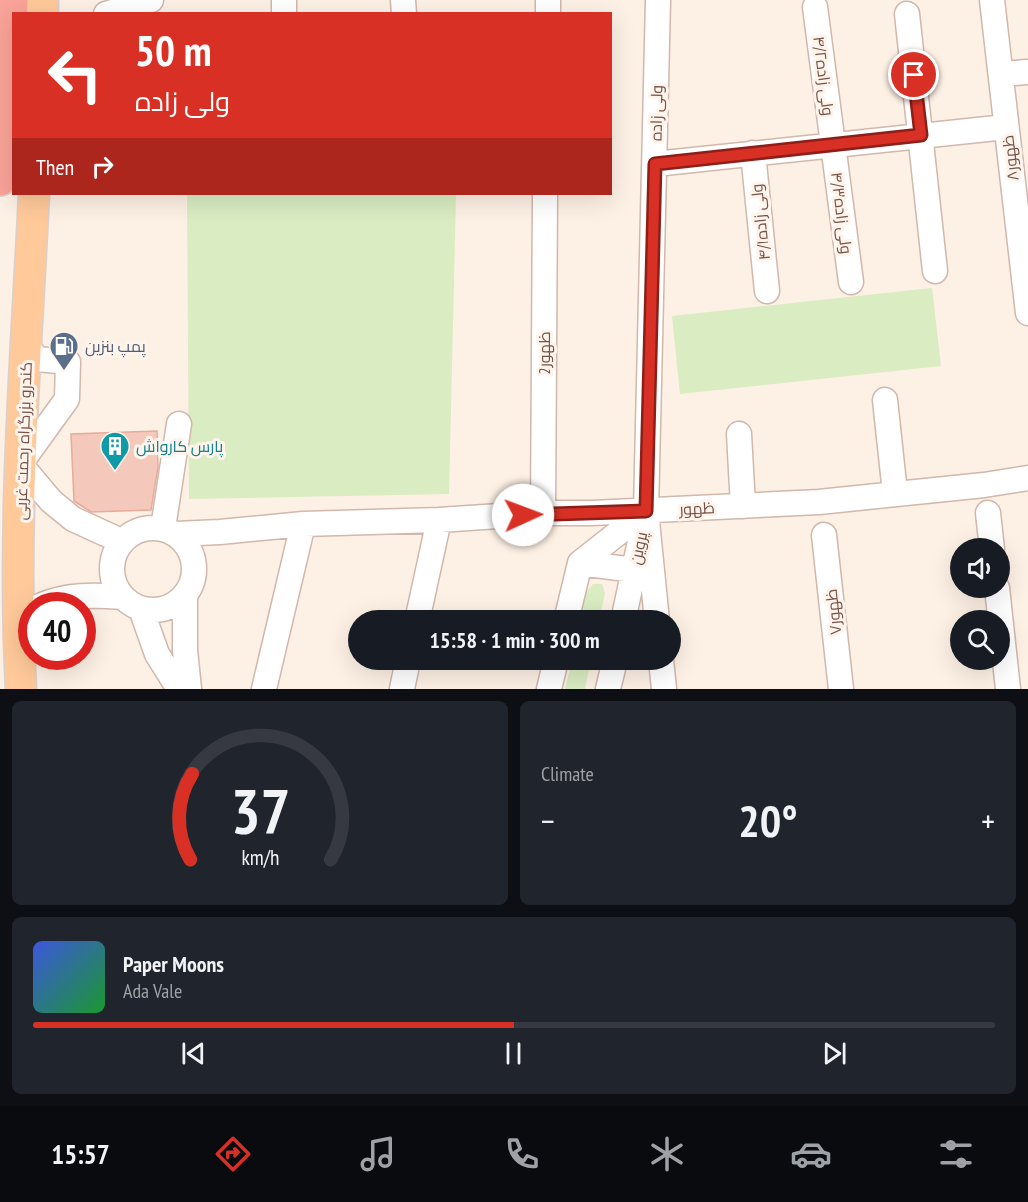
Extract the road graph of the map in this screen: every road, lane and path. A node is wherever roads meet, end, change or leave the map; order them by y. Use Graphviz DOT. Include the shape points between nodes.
graph roads {
  1 [pos="4,0"];
  2 [pos="11,0"];
  3 [pos="151,0"];
  4 [pos="658,0"];
  5 [pos="992,0"];
  6 [pos="815,7"];
  7 [pos="112,12"];
  8 [pos="0,13"];
  9 [pos="907,14"];
  10 [pos="1028,72"];
  11 [pos="1001,74"];
  12 [pos="1006,127"];
  13 [pos="921,135"];
  14 [pos="833,145"];
  15 [pos="753,153"];
  16 [pos="0,164"];
  17 [pos="655,164"];
  18 [pos="34,195"];
  19 [pos="545,195"];
  20 [pos="935,271"];
  21 [pos="850,282"];
  22 [pos="767,291"];
  23 [pos="1027,297"];
  24 [pos="40,354"];
  25 [pos="885,400"];
  26 [pos="179,424"];
  27 [pos="739,434"];
  28 [pos="29,452"];
  29 [pos="1028,478"];
  30 [pos="895,493"];
  31 [pos="743,506"];
  32 [pos="646,511"];
  33 [pos="543,513"];
  34 [pos="988,513"];
  35 [pos="439,520"];
  36 [pos="303,524"];
  37 [pos="170,531"];
  38 [pos="220,532"];
  39 [pos="824,535"];
  40 [pos="991,538"];
  41 [pos="121,541"];
  42 [pos="580,562"];
  43 [pos="633,570"];
  44 [pos="189,585"];
  45 [pos="21,592"];
  46 [pos="96,595"];
  47 [pos="998,598"];
  48 [pos="132,603"];
  49 [pos="419,610"];
  50 [pos="569,610"];
  51 [pos="625,610"];
  52 [pos="656,610"];
  53 [pos="20,670"];
  54 [pos="406,670"];
  55 [pos="554,670"];
  56 [pos="613,670"];
  57 [pos="662,670"];
  58 [pos="21,689"];
  59 [pos="179,689"];
  60 [pos="189,689"];
  61 [pos="264,689"];
  62 [pos="402,689"];
  63 [pos="549,689"];
  64 [pos="608,689"];
  65 [pos="664,689"];
  66 [pos="841,689"];
  67 [pos="1008,689"];
  1 -- 8 [label="highway"];
  2 -- 16 [label="highway"];
  3 -- 7 [label="street"];
  4 -- 17 [label="street, ولی زاده"];
  5 -- 11 [label="street, ظهور۸"];
  6 -- 14 [label="street, ولی زاده۴/۲"];
  9 -- 13 [label="street"];
  10 -- 11 [label="street"];
  11 -- 12 [label="street, ظهور۸"];
  12 -- 13 [label="street"];
  12 -- 23 [label="street, ظهور۸"];
  13 -- 14 [label="street"];
  13 -- 20 [label="street"];
  14 -- 15 [label="street"];
  14 -- 21 [label="street, ولی زاده۴/۳"];
  15 -- 17 [label="street"];
  15 -- 22 [label="street, ولی زاده۴/۱"];
  17 -- 32 [label="street, ولی زاده"];
  18 -- 24 [label="main road, کندرو بزرگراه رحمت غربی"];
  19 -- 33 [label="street, 2ظهور"];
  24 -- 28 [label="main road, کندرو بزرگراه رحمت غربی"];
  24 -- 28 [label="street" via="68,362 67,399"];
  25 -- 30 [label="street"];
  26 -- 37 [label="street"];
  27 -- 31 [label="street"];
  28 -- 41 [label="street" via="51,501 73,519"];
  28 -- 45 [label="main road, کندرو بزرگراه رحمت غربی"];
  29 -- 30 [label="street, ظهور"];
  30 -- 31 [label="street, ظهور"];
  31 -- 32 [label="street, ظهور"];
  32 -- 33 [label="street, ظهور"];
  32 -- 42 [label="street, پروین"];
  32 -- 43 [label="street, پروین"];
  32 -- 52 [label="street, ولی زاده"];
  33 -- 35 [label="street, ظهور"];
  34 -- 40 [label="street"];
  35 -- 36 [label="street, ظهور"];
  35 -- 49 [label="street"];
  36 -- 38 [label="street, ظهور"];
  36 -- 61 [label="street"];
  37 -- 38 [label="street, ظهور"];
  37 -- 41 [label="street" via="148,527"];
  37 -- 44 [label="street" via="187,545 193,560"];
  38 -- 44 [label="street"];
  39 -- 66 [label="street, ظهور۷"];
  41 -- 48 [label="street" via="111,569 114,585"];
  42 -- 43 [label="street"];
  42 -- 50 [label="street"];
  43 -- 51 [label="street, پروین"];
  44 -- 48 [label="street" via="176,603 165,608 153,610"];
  44 -- 60 [label="street" via="185,650"];
  46 -- 48 [label="street"];
  47 -- 67 [label="street"];
  48 -- 59 [label="street"];
  53 -- 58 [label="main road, کندرو بزرگراه رحمت غربی"];
  54 -- 62 [label="street"];
  55 -- 63 [label="street"];
  56 -- 64 [label="street"];
  57 -- 65 [label="street"];
}
